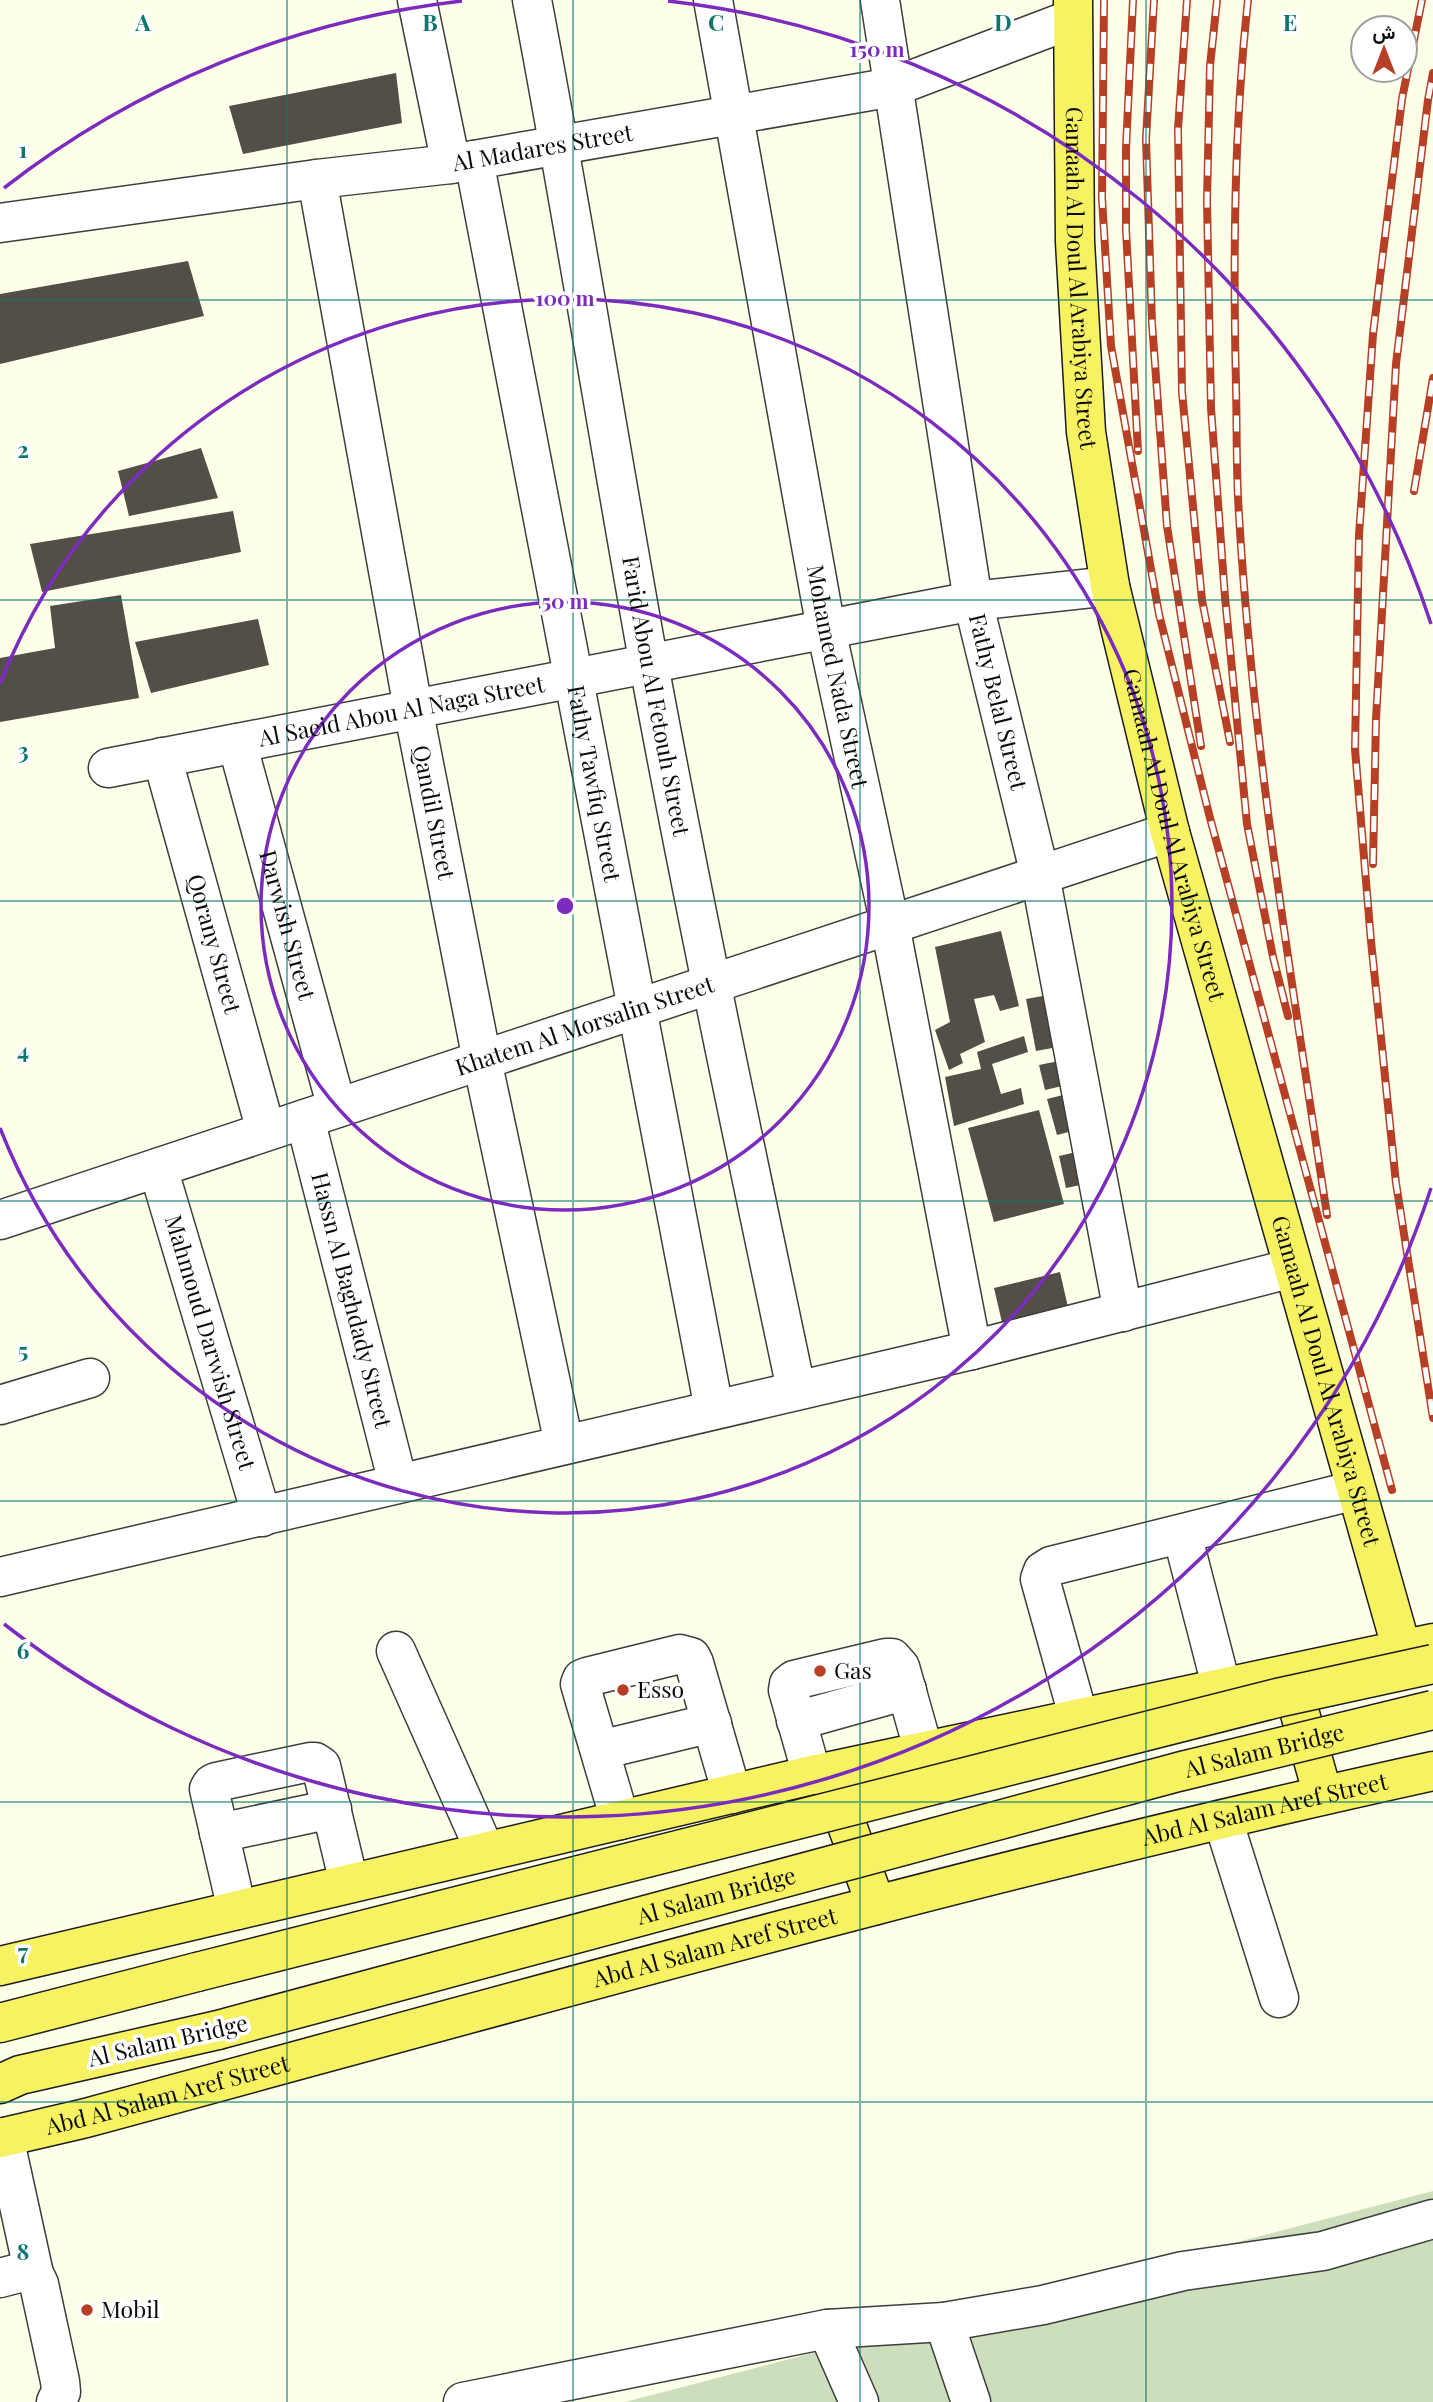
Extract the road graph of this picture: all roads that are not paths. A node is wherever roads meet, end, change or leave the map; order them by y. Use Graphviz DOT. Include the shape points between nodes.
graph roads {
  1 [pos="417,0"];
  2 [pos="531,0"];
  3 [pos="712,0"];
  4 [pos="880,0"];
  5 [pos="1072,9"];
  6 [pos="893,87"];
  7 [pos="732,115"];
  8 [pos="560,145"];
  9 [pos="462,162"];
  10 [pos="317,179"];
  11 [pos="0,223"];
  12 [pos="1110,586"];
  13 [pos="973,601"];
  14 [pos="826,629"];
  15 [pos="649,663"];
  16 [pos="573,677"];
  17 [pos="414,708"];
  18 [pos="237,743"];
  19 [pos="162,757"];
  20 [pos="108,768"];
  21 [pos="1170,832"];
  22 [pos="1040,875"];
  23 [pos="890,925"];
  24 [pos="710,985"];
  25 [pos="637,1009"];
  26 [pos="482,1060"];
  27 [pos="321,1113"];
  28 [pos="266,1131"];
  29 [pos="158,1168"];
  30 [pos="0,1220"];
  31 [pos="1293,1268"];
  32 [pos="1123,1312"];
  33 [pos="972,1350"];
  34 [pos="90,1378"];
  35 [pos="796,1389"];
  36 [pos="0,1405"];
  37 [pos="715,1409"];
  38 [pos="564,1444"];
  39 [pos="398,1483"];
  40 [pos="1356,1490"];
  41 [pos="262,1517"];
  42 [pos="1182,1534"];
  43 [pos="0,1577"];
  44 [pos="396,1651"];
  45 [pos="1423,1652"];
  46 [pos="1289,1675"];
  47 [pos="1222,1689"];
  48 [pos="1433,1710"];
  49 [pos="1079,1719"];
  50 [pos="712,1723"];
  51 [pos="600,1749"];
  52 [pos="924,1752"];
  53 [pos="1433,1771"];
  54 [pos="819,1773"];
  55 [pos="732,1794"];
  56 [pos="1323,1795"];
  57 [pos="332,1809"];
  58 [pos="621,1819"];
  59 [pos="1223,1819"];
  60 [pos="219,1833"];
  61 [pos="485,1851"];
  62 [pos="349,1883"];
  63 [pos="876,1905"];
  64 [pos="237,1910"];
  65 [pos="0,1966"];
  66 [pos="1279,1998"];
  67 [pos="0,2023"];
  68 [pos="0,2084"];
  69 [pos="2,2138"];
  70 [pos="1433,2219"];
  71 [pos="17,2276"];
  72 [pos="944,2322"];
  73 [pos="827,2329"];
  74 [pos="55,2402"];
  75 [pos="463,2402"];
  76 [pos="859,2402"];
  77 [pos="971,2402"];
  1 -- 9 [label="street, Fathy Tawfiq Street"];
  2 -- 8 [label="street, Farid Abou Al Fetouh Street"];
  3 -- 7 [label="street, Mohamed Nada Street"];
  4 -- 6 [label="street, Fathy Belal Street"];
  5 -- 6 [label="street, Al Madares Street"];
  5 -- 12 [label="main road, Gamaah Al Doul Al Arabiya Street" via="1074,242 1086,432"];
  6 -- 7 [label="street, Al Madares Street"];
  6 -- 13 [label="street, Fathy Belal Street"];
  7 -- 8 [label="street, Al Madares Street"];
  7 -- 14 [label="street, Mohamed Nada Street"];
  8 -- 9 [label="street, Al Madares Street"];
  8 -- 15 [label="street, Farid Abou Al Fetouh Street"];
  9 -- 10 [label="street, Al Madares Street"];
  9 -- 16 [label="street, Fathy Tawfiq Street"];
  10 -- 11 [label="street, Al Madares Street"];
  10 -- 17 [label="street, Qandil Street"];
  12 -- 13 [label="street, Al Saeid Abou Al Naga Street"];
  12 -- 21 [label="main road, Gamaah Al Doul Al Arabiya Street"];
  13 -- 14 [label="street, Al Saeid Abou Al Naga Street"];
  13 -- 22 [label="street, Fathy Belal Street"];
  14 -- 15 [label="street, Al Saeid Abou Al Naga Street"];
  14 -- 23 [label="street, Mohamed Nada Street"];
  15 -- 16 [label="street, Al Saeid Abou Al Naga Street"];
  15 -- 24 [label="street, Farid Abou Al Fetouh Street"];
  16 -- 17 [label="street, Al Saeid Abou Al Naga Street"];
  16 -- 25 [label="street, Fathy Tawfiq Street"];
  17 -- 18 [label="street, Al Saeid Abou Al Naga Street"];
  17 -- 26 [label="street, Qandil Street"];
  18 -- 19 [label="street, Al Saeid Abou Al Naga Street"];
  18 -- 27 [label="street, Darwish Street"];
  19 -- 20 [label="street, Al Saeid Abou Al Naga Street"];
  19 -- 28 [label="street, Qorany Street"];
  21 -- 22 [label="street, Khatem Al Morsalin Street"];
  21 -- 31 [label="main road, Gamaah Al Doul Al Arabiya Street"];
  22 -- 23 [label="street, Khatem Al Morsalin Street"];
  22 -- 32 [label="street, Fathy Belal Street"];
  23 -- 24 [label="street, Khatem Al Morsalin Street"];
  23 -- 33 [label="street, Mohamed Nada Street"];
  24 -- 25 [label="street, Khatem Al Morsalin Street"];
  24 -- 35 [label="street, Farid Abou Al Fetouh Street"];
  25 -- 26 [label="street, Khatem Al Morsalin Street"];
  25 -- 37 [label="street, Fathy Tawfiq Street"];
  26 -- 27 [label="street, Khatem Al Morsalin Street"];
  26 -- 38 [label="street, Qandil Street"];
  27 -- 28 [label="street, Khatem Al Morsalin Street"];
  27 -- 39 [label="street, Hassn Al Baghdady Street"];
  28 -- 29 [label="street, Khatem Al Morsalin Street"];
  29 -- 30 [label="street, Khatem Al Morsalin Street"];
  29 -- 41 [label="street, Mahmoud Darwish Street"];
  31 -- 32 [label="street"];
  31 -- 40 [label="main road, Gamaah Al Doul Al Arabiya Street"];
  32 -- 33 [label="street"];
  33 -- 35 [label="street"];
  34 -- 36 [label="street"];
  35 -- 37 [label="street"];
  37 -- 38 [label="street"];
  38 -- 39 [label="street"];
  39 -- 41 [label="street"];
  40 -- 42 [label="street"];
  40 -- 45 [label="main road, Gamaah Al Doul Al Arabiya Street"];
  41 -- 43 [label="street"];
  42 -- 47 [label="street"];
  42 -- 49 [label="street" via="1043,1571 1040,1579"];
  44 -- 61 [label="street"];
  45 -- 46 [label="main road"];
  45 -- 67 [label="main road, Al Salam Bridge, bridge" via="1277,1698"];
  46 -- 47 [label="main road"];
  46 -- 56 [label="main road"];
  47 -- 49 [label="main road"];
  48 -- 68 [label="main road, Al Salam Bridge, bridge" via="1178,1772 218,2030"];
  49 -- 52 [label="main road"];
  50 -- 51 [label="street"];
  50 -- 51 [label="street" via="694,1663 680,1654 582,1679"];
  50 -- 55 [label="street"];
  51 -- 58 [label="street"];
  52 -- 54 [label="main road"];
  52 -- 54 [label="street" via="900,1667 892,1658 789,1684 796,1721"];
  53 -- 56 [label="main road, Abd Al Salam Aref Street"];
  54 -- 55 [label="main road"];
  54 -- 63 [label="main road"];
  55 -- 58 [label="main road"];
  56 -- 59 [label="main road, Abd Al Salam Aref Street"];
  57 -- 60 [label="street"];
  57 -- 60 [label="street" via="324,1772 316,1762 216,1782 209,1788"];
  57 -- 62 [label="street"];
  58 -- 61 [label="main road"];
  59 -- 63 [label="main road, Abd Al Salam Aref Street"];
  59 -- 66 [label="street"];
  60 -- 64 [label="street"];
  61 -- 62 [label="main road"];
  62 -- 64 [label="main road"];
  63 -- 69 [label="main road, Abd Al Salam Aref Street"];
  64 -- 65 [label="main road"];
  69 -- 71 [label="street"];
  70 -- 72 [label="street" via="1323,2250 1183,2272 1043,2305"];
  71 -- 74 [label="street" via="39,2284 60,2381 61,2392"];
  72 -- 73 [label="street"];
  72 -- 77 [label="street"];
  73 -- 75 [label="street"];
  73 -- 76 [label="street"];
}
